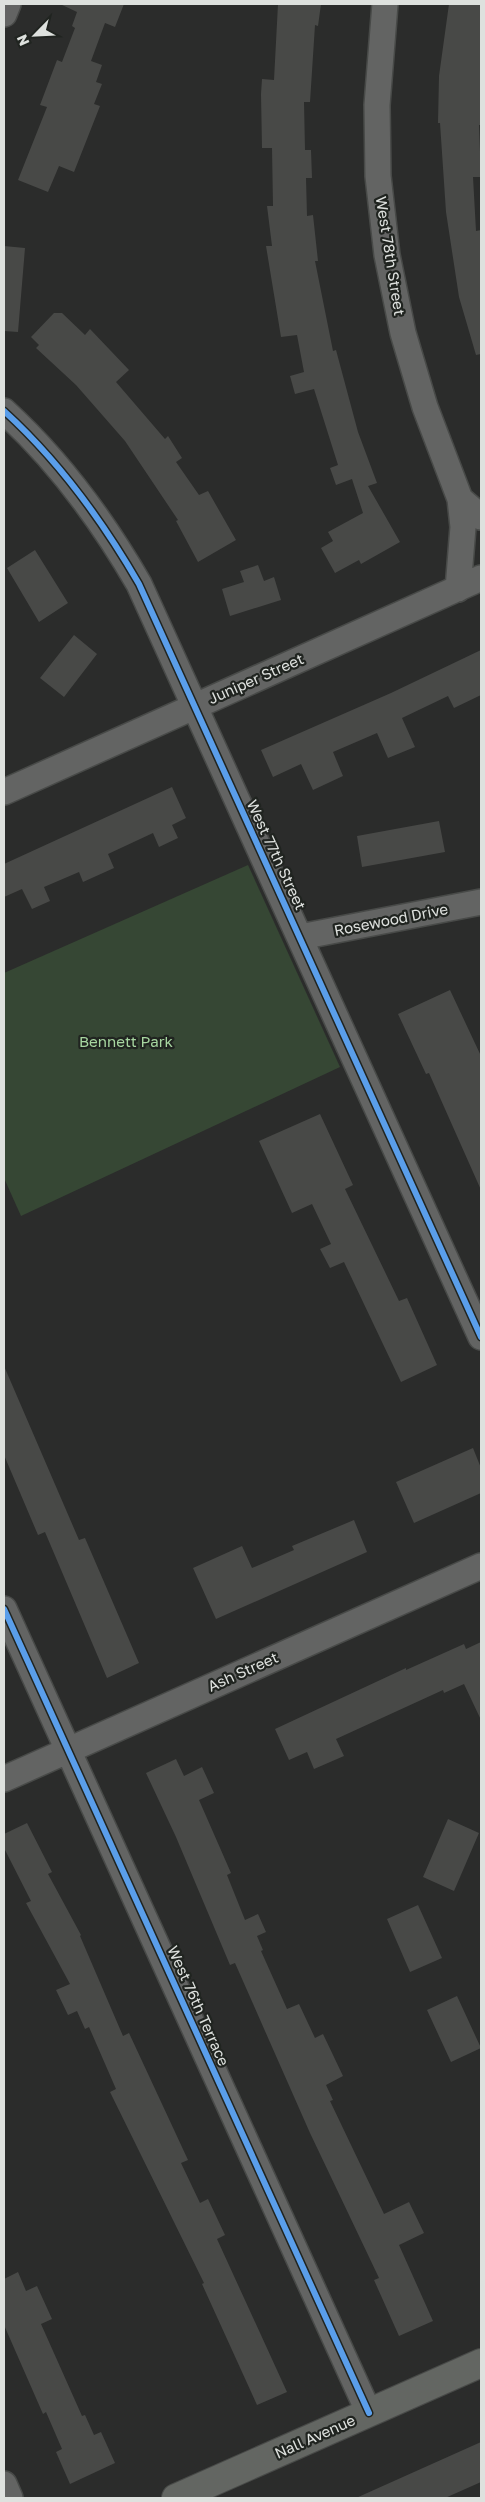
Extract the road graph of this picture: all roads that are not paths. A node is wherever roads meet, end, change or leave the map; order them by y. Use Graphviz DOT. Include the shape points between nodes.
graph roads {
  1 [pos="385,4"];
  2 [pos="4,412"];
  3 [pos="460,499"];
  4 [pos="481,517"];
  5 [pos="481,578"];
  6 [pos="458,589"];
  7 [pos="194,707"];
  8 [pos="4,792"];
  9 [pos="481,902"];
  10 [pos="300,938"];
  11 [pos="481,1337"];
  12 [pos="481,1566"];
  13 [pos="4,1609"];
  14 [pos="68,1750"];
  15 [pos="4,1779"];
  16 [pos="481,2363"];
  17 [pos="369,2412"];
  18 [pos="4,2484"];
  19 [pos="10,2498"];
  20 [pos="176,2498"];
  1 -- 3 [label="street, West 78th Street" via="377,105 378,176 387,255 402,334"];
  2 -- 7 [label="street, West 77th Street" via="25,430 76,488 114,541 139,584"];
  3 -- 4 [label="street, West 78th Street"];
  3 -- 6 [label="street, West 78th Street" via="462,528"];
  5 -- 6 [label="street, Juniper Street"];
  6 -- 7 [label="street, Juniper Street"];
  7 -- 8 [label="street, Juniper Street"];
  7 -- 10 [label="street, West 77th Street"];
  9 -- 10 [label="street, Rosewood Drive"];
  10 -- 11 [label="street, West 77th Street"];
  12 -- 14 [label="street, Ash Street"];
  13 -- 14 [label="street, West 76th Terrace"];
  14 -- 15 [label="street, Ash Street"];
  14 -- 17 [label="street, West 76th Terrace"];
  16 -- 17 [label="main road, Nall Avenue"];
  17 -- 20 [label="main road, Nall Avenue"];
  18 -- 19 [label="street"];
}
